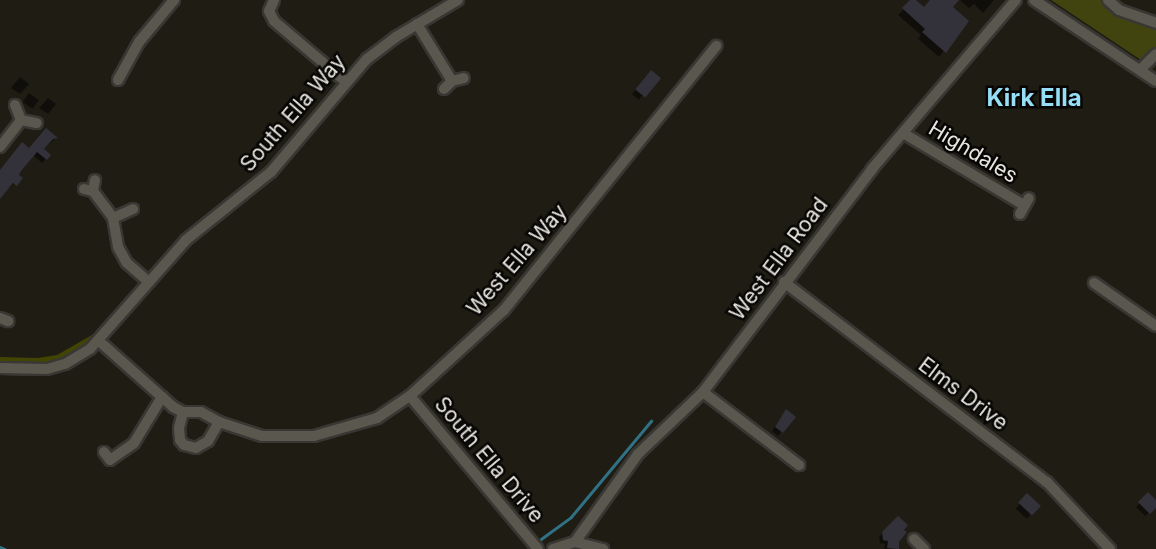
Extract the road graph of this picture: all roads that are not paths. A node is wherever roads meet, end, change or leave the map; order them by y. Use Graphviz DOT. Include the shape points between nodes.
graph roads {
  1 [pos="174,0"];
  2 [pos="274,0"];
  3 [pos="458,0"];
  4 [pos="1016,0"];
  5 [pos="1034,0"];
  6 [pos="1108,0"];
  7 [pos="1156,23"];
  8 [pos="417,24"];
  9 [pos="716,46"];
  10 [pos="1156,54"];
  11 [pos="1141,69"];
  12 [pos="118,80"];
  13 [pos="1156,81"];
  14 [pos="346,82"];
  15 [pos="453,83"];
  16 [pos="15,105"];
  17 [pos="21,120"];
  18 [pos="37,123"];
  19 [pos="903,132"];
  20 [pos="0,147"];
  21 [pos="91,187"];
  22 [pos="1024,206"];
  23 [pos="133,209"];
  24 [pos="113,218"];
  25 [pos="149,282"];
  26 [pos="784,282"];
  27 [pos="1094,283"];
  28 [pos="1156,326"];
  29 [pos="99,341"];
  30 [pos="0,368"];
  31 [pos="703,392"];
  32 [pos="410,396"];
  33 [pos="162,397"];
  34 [pos="183,412"];
  35 [pos="219,422"];
  36 [pos="104,452"];
  37 [pos="799,465"];
  38 [pos="914,539"];
  39 [pos="575,542"];
  40 [pos="538,549"];
  41 [pos="553,549"];
  42 [pos="603,549"];
  43 [pos="924,549"];
  44 [pos="1110,549"];
  1 -- 12 [label="street" via="139,42"];
  2 -- 14 [label="street" via="269,11 274,21"];
  3 -- 8 [label="street, South Ella Way"];
  4 -- 19 [label="street, West Ella Road"];
  5 -- 11 [label="street"];
  6 -- 7 [label="street" via="1119,10"];
  8 -- 14 [label="street, South Ella Way" via="380,48"];
  8 -- 15 [label="street"];
  9 -- 32 [label="street, West Ella Way" via="504,310"];
  10 -- 11 [label="street"];
  11 -- 13 [label="street"];
  14 -- 25 [label="street, South Ella Way" via="271,172 195,232"];
  16 -- 17 [label="street"];
  17 -- 18 [label="street"];
  17 -- 20 [label="street"];
  19 -- 22 [label="street, Highdales"];
  19 -- 26 [label="street, West Ella Road"];
  21 -- 24 [label="street"];
  23 -- 24 [label="street"];
  24 -- 25 [label="street" via="127,263"];
  25 -- 29 [label="street, South Ella Way"];
  26 -- 31 [label="street, West Ella Road"];
  26 -- 44 [label="street, Elms Drive" via="1047,482"];
  27 -- 28 [label="street"];
  29 -- 30 [label="street, South Ella Way" via="59,366"];
  29 -- 33 [label="street, West Ella Way"];
  31 -- 37 [label="street"];
  31 -- 39 [label="street, West Ella Road" via="638,454"];
  32 -- 35 [label="street, West Ella Way" via="377,418 314,436 262,436"];
  32 -- 40 [label="street, South Ella Drive"];
  33 -- 34 [label="street, West Ella Way"];
  33 -- 36 [label="street" via="134,443 110,460"];
  34 -- 35 [label="street, West Ella Way" via="201,412"];
  34 -- 35 [label="street" via="180,440 196,449 208,441"];
  38 -- 43 [label="street"];
  39 -- 41 [label="street"];
  39 -- 42 [label="street"];
}
